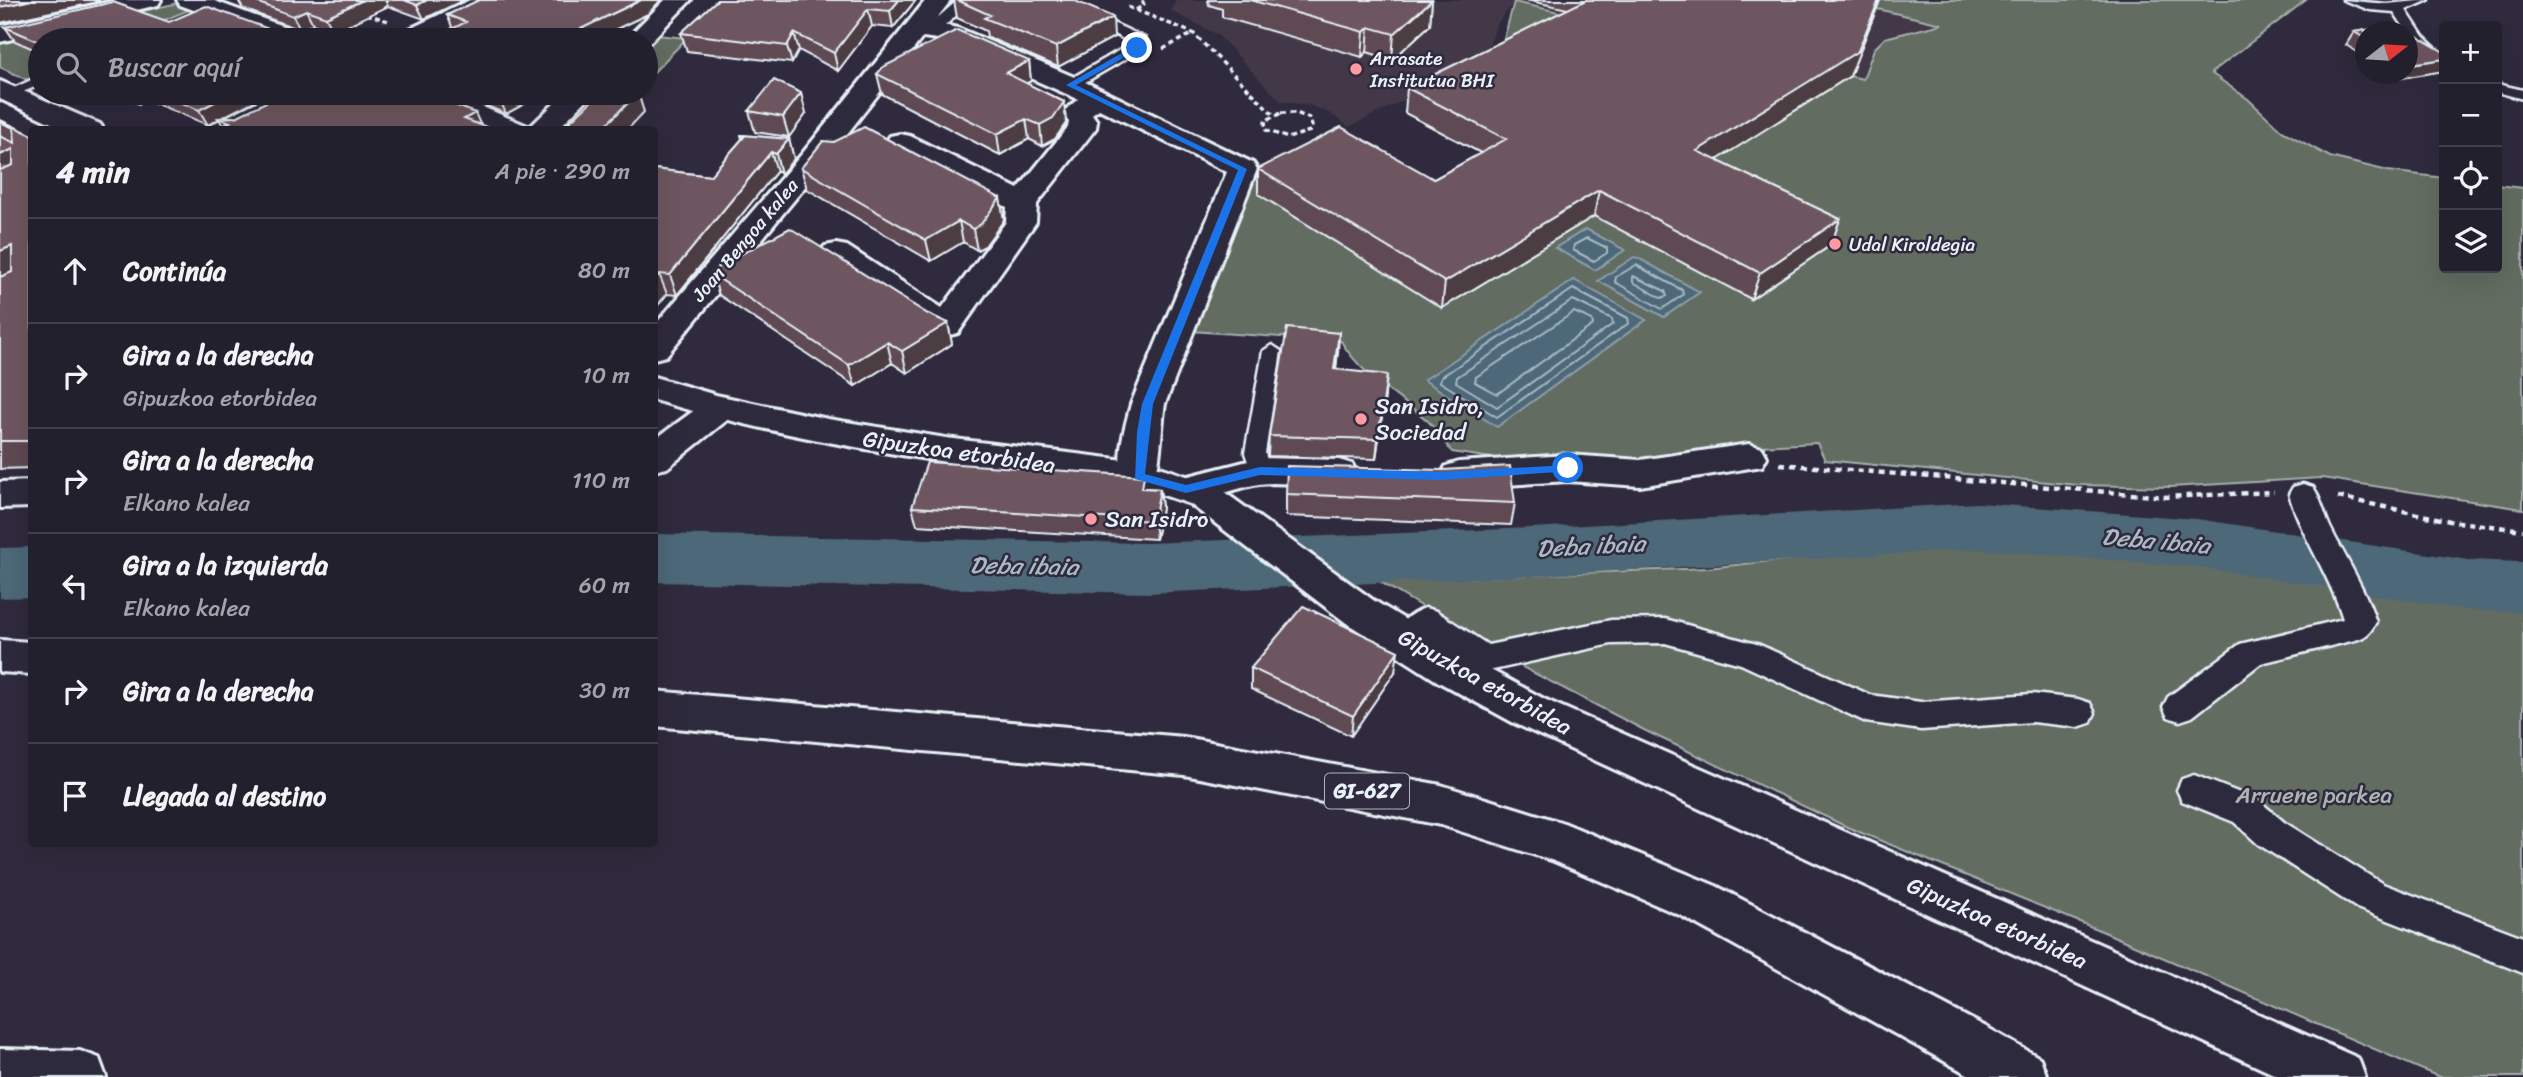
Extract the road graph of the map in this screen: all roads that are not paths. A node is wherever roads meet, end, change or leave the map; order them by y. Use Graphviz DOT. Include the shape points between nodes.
graph roads {
  1 [pos="32,0"];
  2 [pos="149,0"];
  3 [pos="189,0"];
  4 [pos="490,0"];
  5 [pos="679,0"];
  6 [pos="939,0"];
  7 [pos="966,0"];
  8 [pos="1053,0"];
  9 [pos="2350,0"];
  10 [pos="2422,0"];
  11 [pos="2400,10"];
  12 [pos="71,17"];
  13 [pos="265,28"];
  14 [pos="431,28"];
  15 [pos="650,28"];
  16 [pos="925,30"];
  17 [pos="0,34"];
  18 [pos="2439,59"];
  19 [pos="28,84"];
  20 [pos="2502,89"];
  21 [pos="1083,92"];
  22 [pos="3,93"];
  23 [pos="2523,95"];
  24 [pos="28,104"];
  25 [pos="31,105"];
  26 [pos="271,105"];
  27 [pos="457,105"];
  28 [pos="567,105"];
  29 [pos="81,126"];
  30 [pos="230,126"];
  31 [pos="508,126"];
  32 [pos="545,126"];
  33 [pos="900,142"];
  34 [pos="1022,203"];
  35 [pos="836,253"];
  36 [pos="658,343"];
  37 [pos="1272,351"];
  38 [pos="658,389"];
  39 [pos="719,409"];
  40 [pos="658,456"];
  41 [pos="1749,457"];
  42 [pos="1260,471"];
  43 [pos="1370,474"];
  44 [pos="1139,476"];
  45 [pos="1426,476"];
  46 [pos="1186,489"];
  47 [pos="28,494"];
  48 [pos="0,495"];
  49 [pos="2306,506"];
  50 [pos="1405,639"];
  51 [pos="0,656"];
  52 [pos="28,658"];
  53 [pos="2180,707"];
  54 [pos="658,708"];
  55 [pos="2078,713"];
  56 [pos="2194,790"];
  57 [pos="2523,955"];
  58 [pos="0,1075"];
  59 [pos="80,1077"];
  60 [pos="2021,1077"];
  61 [pos="2339,1077"];
  1 -- 12 [label="main road"];
  2 -- 12 [label="main road"];
  3 -- 13 [label="main road"];
  4 -- 14 [label="main road"];
  5 -- 15 [label="main road"];
  6 -- 16 [label="main road, Joan Bengoa kalea"];
  7 -- 16 [label="lane"];
  8 -- 21 [label="lane" via="1140,41"];
  9 -- 11 [label="lane"];
  10 -- 11 [label="lane"];
  11 -- 18 [label="lane" via="2411,34"];
  12 -- 17 [label="main road"];
  16 -- 21 [label="main road" via="949,33"];
  16 -- 36 [label="main road, Joan Bengoa kalea"];
  19 -- 22 [label="lane"];
  20 -- 23 [label="lane"];
  21 -- 34 [label="main road" via="1076,113 1083,121 1082,128"];
  21 -- 44 [label="main road" via="1243,169 1148,404"];
  22 -- 24 [label="main road"];
  25 -- 29 [label="main road"];
  26 -- 30 [label="main road"];
  27 -- 31 [label="main road"];
  28 -- 32 [label="main road"];
  33 -- 34 [label="main road"];
  34 -- 35 [label="main road" via="1021,222 946,326"];
  37 -- 42 [label="lane" via="1255,453"];
  38 -- 39 [label="main road, Gipuzkoa etorbidea"];
  39 -- 40 [label="main road"];
  39 -- 44 [label="main road, Gipuzkoa etorbidea" via="853,438"];
  41 -- 45 [label="main road" via="1640,473 1568,468"];
  42 -- 43 [label="main road"];
  42 -- 46 [label="main road"];
  44 -- 46 [label="main road, Gipuzkoa etorbidea"];
  46 -- 50 [label="main road, Gipuzkoa etorbidea" via="1247,525 1359,611"];
  47 -- 48 [label="main road"];
  49 -- 53 [label="street" via="2354,599 2360,622 2355,628 2251,653"];
  50 -- 55 [label="street" via="1424,620 1484,659 1611,632 1665,631 1749,654 1866,708 1921,716 2032,708"];
  50 -- 61 [label="main road, Gipuzkoa etorbidea" via="1529,711"];
  51 -- 52 [label="main road"];
  54 -- 60 [label="main road, GI-627" via="1184,756 1441,805 1564,844 1699,901"];
  56 -- 57 [label="street" via="2246,811 2281,840 2370,896"];
  58 -- 59 [label="main road"];
}
